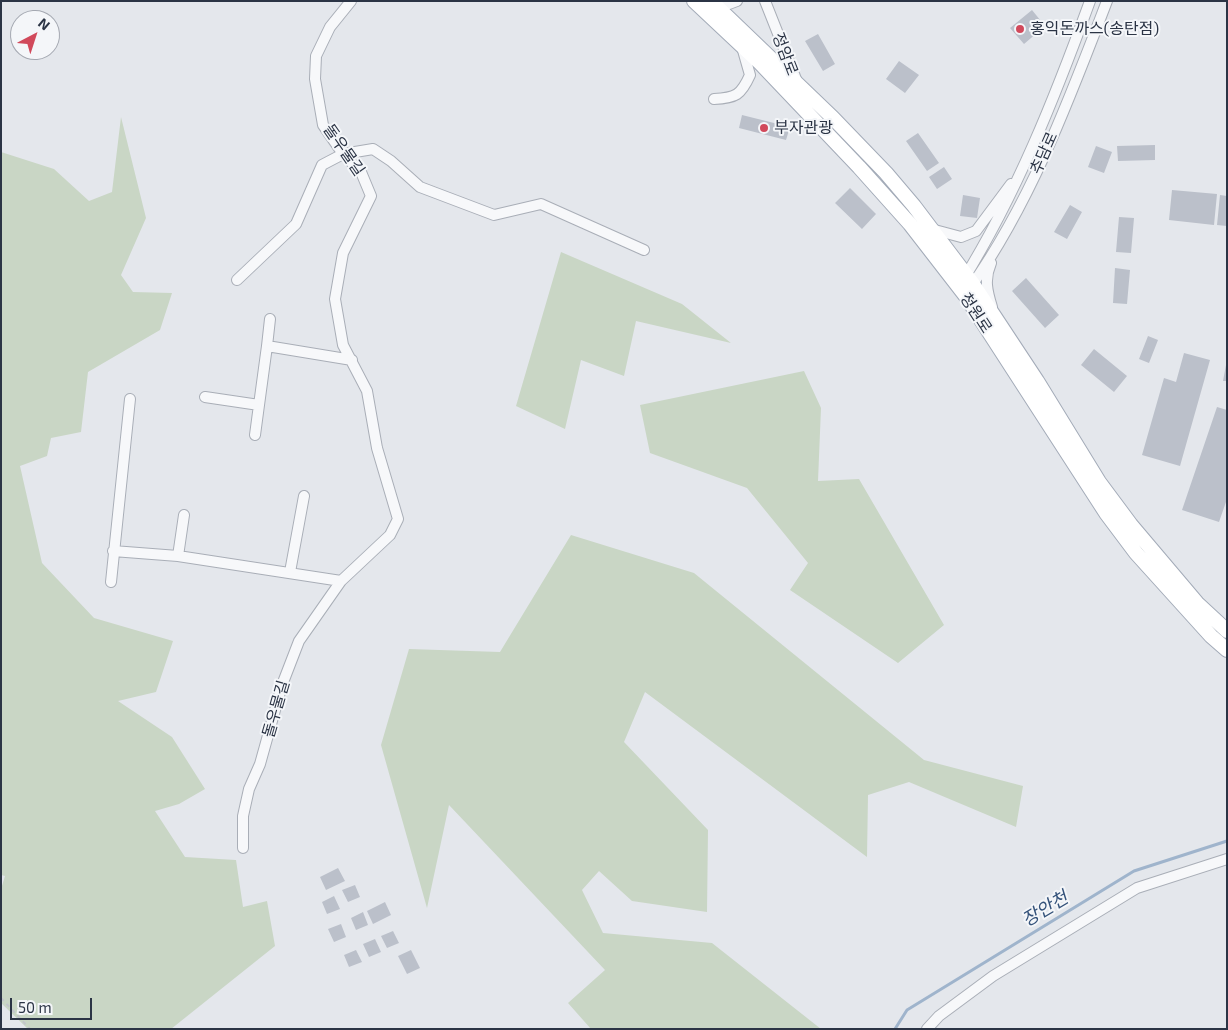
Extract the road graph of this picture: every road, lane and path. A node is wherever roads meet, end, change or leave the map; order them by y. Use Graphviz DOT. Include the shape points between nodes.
graph roads {
  1 [pos="351,1"];
  2 [pos="694,1"];
  3 [pos="711,1"];
  4 [pos="716,1"];
  5 [pos="737,1"];
  6 [pos="765,1"];
  7 [pos="1090,1"];
  8 [pos="1107,1"];
  9 [pos="742,46"];
  10 [pos="798,86"];
  11 [pos="714,99"];
  12 [pos="801,107"];
  13 [pos="343,154"];
  14 [pos="1023,168"];
  15 [pos="930,228"];
  16 [pos="999,242"];
  17 [pos="644,250"];
  18 [pos="969,279"];
  19 [pos="236,280"];
  20 [pos="961,291"];
  21 [pos="996,317"];
  22 [pos="270,319"];
  23 [pos="267,346"];
  24 [pos="352,360"];
  25 [pos="206,397"];
  26 [pos="130,399"];
  27 [pos="259,405"];
  28 [pos="255,435"];
  29 [pos="304,496"];
  30 [pos="184,515"];
  31 [pos="113,551"];
  32 [pos="178,556"];
  33 [pos="290,572"];
  34 [pos="341,581"];
  35 [pos="111,582"];
  36 [pos="1227,631"];
  37 [pos="1227,650"];
  38 [pos="242,848"];
  39 [pos="1227,859"];
  40 [pos="1,998"];
  41 [pos="30,1029"];
  42 [pos="927,1029"];
  1 -- 13 [label="street, 돌우물길" via="330,27 316,56 315,79 323,125"];
  2 -- 9 [label="main road, 청원로"];
  3 -- 10 [label="main road, 청원로"];
  4 -- 5 [label="street" via="729,4"];
  6 -- 10 [label="street, 정암로"];
  7 -- 14 [label="street, 추담로"];
  8 -- 16 [label="street, 추담로" via="1032,181"];
  9 -- 11 [label="street" via="750,75 743,90 731,98"];
  9 -- 12 [label="main road, 청원로"];
  10 -- 12 [label="street, 정암로"];
  10 -- 15 [label="main road, 청원로" via="886,173"];
  12 -- 20 [label="main road, 청원로" via="910,224"];
  13 -- 17 [label="street" via="373,149 420,187 494,215 542,204"];
  13 -- 19 [label="street" via="322,165 296,224"];
  13 -- 24 [label="street, 돌우물길" via="361,172 371,196 343,253 335,299 344,345"];
  14 -- 15 [label="street" via="976,231 960,237"];
  14 -- 18 [label="street, 추담로"];
  15 -- 18 [label="main road, 청원로"];
  16 -- 18 [label="street, 추담로"];
  16 -- 21 [label="street" via="986,274 986,290"];
  18 -- 20 [label="street, 추담로"];
  18 -- 21 [label="main road, 청원로"];
  20 -- 37 [label="main road, 청원로" via="1106,514 1136,553"];
  21 -- 36 [label="main road, 청원로" via="1130,525 1197,603"];
  22 -- 23 [label="street"];
  23 -- 24 [label="street"];
  23 -- 27 [label="street"];
  24 -- 34 [label="street, 돌우물길" via="367,391 377,448 398,519 390,535"];
  25 -- 27 [label="street"];
  26 -- 31 [label="street"];
  27 -- 28 [label="street"];
  29 -- 33 [label="street"];
  30 -- 32 [label="street"];
  31 -- 32 [label="street"];
  31 -- 35 [label="street"];
  32 -- 33 [label="street"];
  33 -- 34 [label="street"];
  34 -- 38 [label="street, 돌우물길" via="299,641 282,685 260,764 249,789 243,816"];
  39 -- 42 [label="street" via="1137,888 993,976 939,1016"];
  40 -- 41 [label="path"];
}
